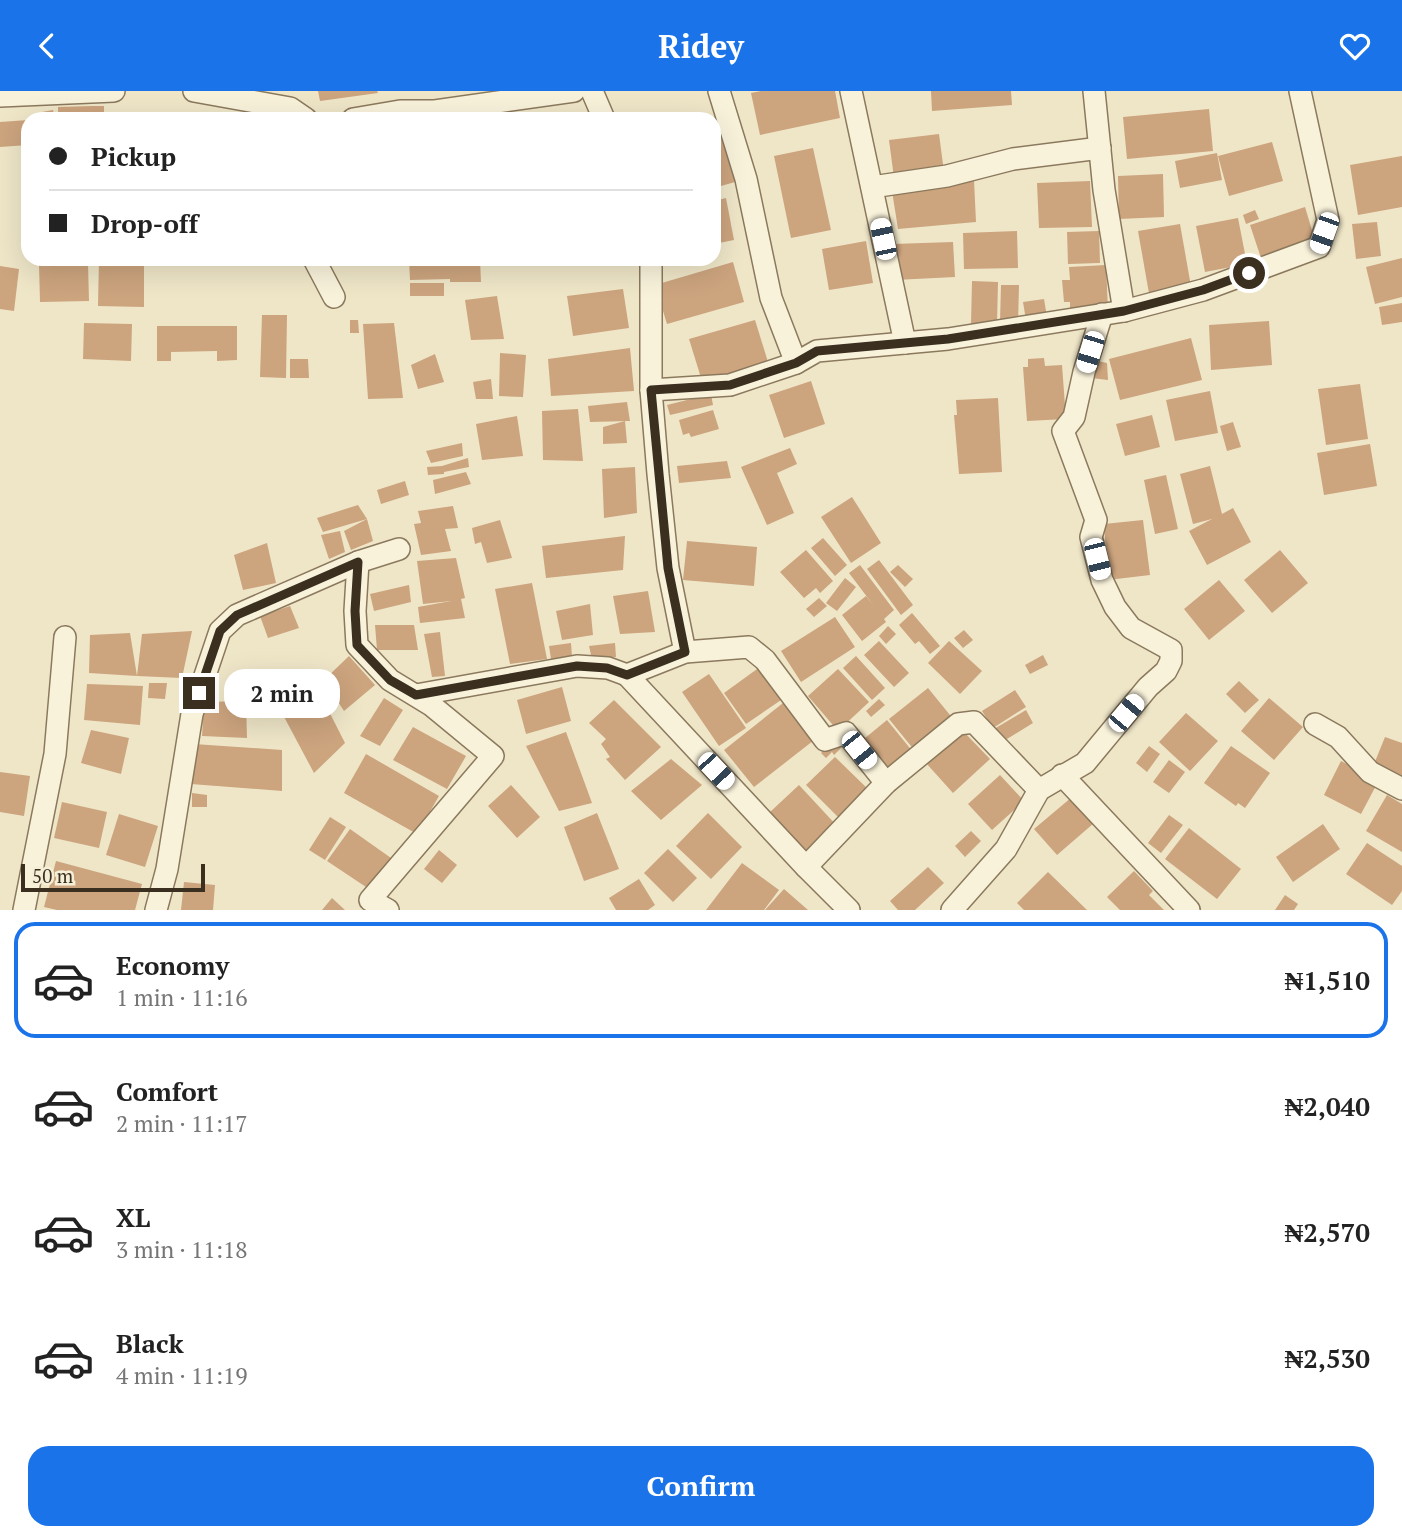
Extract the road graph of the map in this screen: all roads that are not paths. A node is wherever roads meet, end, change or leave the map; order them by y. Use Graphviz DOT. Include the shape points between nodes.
graph roads {
  1 [pos="114,91"];
  2 [pos="194,91"];
  3 [pos="574,91"];
  4 [pos="592,91"];
  5 [pos="719,91"];
  6 [pos="850,91"];
  7 [pos="1094,91"];
  8 [pos="1300,91"];
  9 [pos="0,96"];
  10 [pos="398,101"];
  11 [pos="294,109"];
  12 [pos="370,112"];
  13 [pos="601,112"];
  14 [pos="1100,148"];
  15 [pos="872,187"];
  16 [pos="318,266"];
  17 [pos="651,266"];
  18 [pos="334,297"];
  19 [pos="1124,311"];
  20 [pos="1102,314"];
  21 [pos="905,343"];
  22 [pos="796,363"];
  23 [pos="651,390"];
  24 [pos="399,549"];
  25 [pos="358,562"];
  26 [pos="65,637"];
  27 [pos="685,652"];
  28 [pos="627,675"];
  29 [pos="416,695"];
  30 [pos="1315,724"];
  31 [pos="1062,775"];
  32 [pos="886,783"];
  33 [pos="1402,789"];
  34 [pos="1039,790"];
  35 [pos="806,867"];
  36 [pos="24,910"];
  37 [pos="156,910"];
  38 [pos="388,910"];
  39 [pos="849,910"];
  40 [pos="952,910"];
  41 [pos="1189,910"];
  1 -- 9 [label="street"];
  2 -- 11 [label="street"];
  3 -- 10 [label="street" via="435,111"];
  4 -- 13 [label="street"];
  5 -- 22 [label="street" via="746,179 771,298"];
  6 -- 15 [label="street"];
  7 -- 14 [label="street"];
  8 -- 19 [label="street" via="1328,220 1319,247 1203,290"];
  10 -- 12 [label="street"];
  14 -- 15 [label="street" via="1013,159 947,176"];
  14 -- 19 [label="street"];
  15 -- 21 [label="street"];
  16 -- 18 [label="street"];
  17 -- 23 [label="street"];
  19 -- 20 [label="street"];
  20 -- 21 [label="street"];
  20 -- 31 [label="street" via="1074,417 1063,431 1096,520 1091,537 1102,580 1115,607 1131,628 1166,646 1172,655 1166,671 1085,764"];
  21 -- 22 [label="street" via="817,351"];
  22 -- 23 [label="street" via="730,385"];
  23 -- 27 [label="street" via="668,568"];
  24 -- 25 [label="street"];
  25 -- 29 [label="street" via="357,645 390,680"];
  25 -- 37 [label="street" via="237,615 220,631 192,714"];
  26 -- 36 [label="street" via="55,754"];
  27 -- 28 [label="street"];
  27 -- 32 [label="street" via="749,647 765,660 825,740 846,733"];
  28 -- 29 [label="street" via="577,666"];
  28 -- 35 [label="street"];
  29 -- 38 [label="street" via="493,756 370,900"];
  30 -- 33 [label="street" via="1338,737 1370,772"];
  31 -- 34 [label="street"];
  31 -- 41 [label="street"];
  32 -- 34 [label="street" via="958,724 974,722"];
  32 -- 35 [label="street"];
  34 -- 40 [label="street" via="1006,849"];
  35 -- 39 [label="street"];
}
